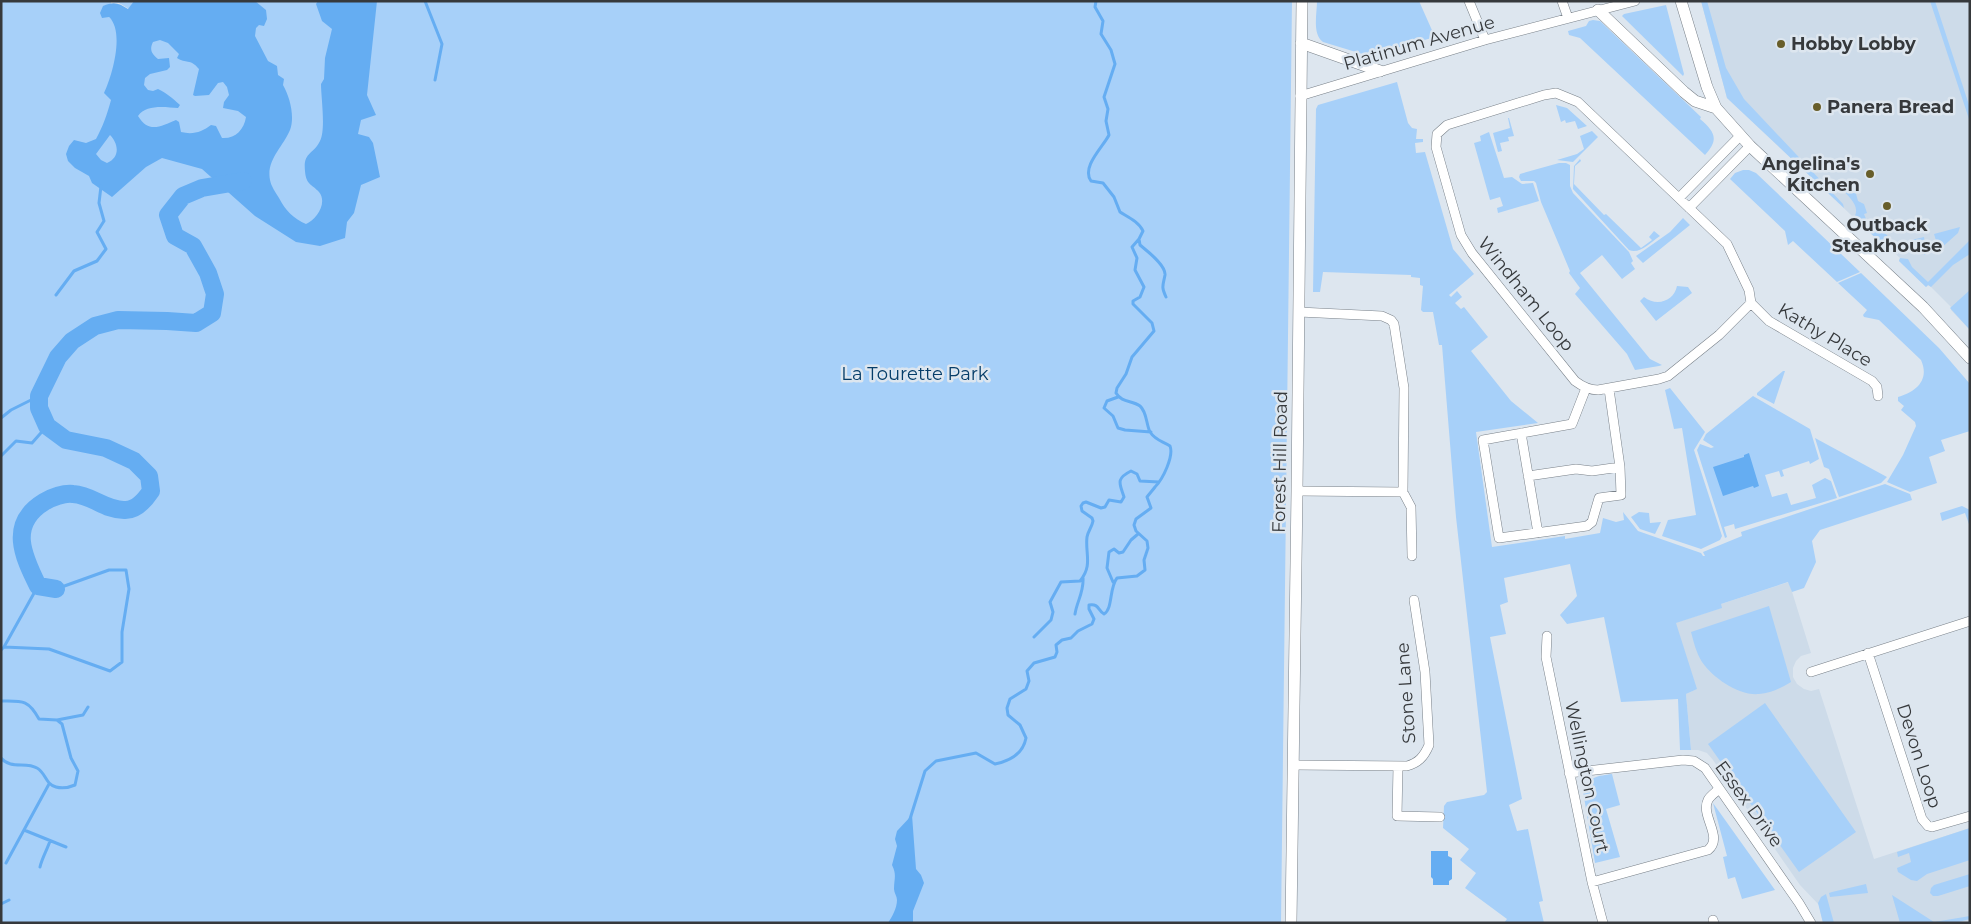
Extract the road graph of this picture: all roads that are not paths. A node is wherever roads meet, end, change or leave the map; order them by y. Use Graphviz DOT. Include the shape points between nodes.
graph roads {
  1 [pos="1302,1"];
  2 [pos="1469,1"];
  3 [pos="1562,1"];
  4 [pos="1635,1"];
  5 [pos="1681,1"];
  6 [pos="1598,10"];
  7 [pos="1568,18"];
  8 [pos="1485,40"];
  9 [pos="1301,43"];
  10 [pos="1380,71"];
  11 [pos="1300,96"];
  12 [pos="1716,108"];
  13 [pos="1740,136"];
  14 [pos="1750,146"];
  15 [pos="1678,198"];
  16 [pos="1689,208"];
  17 [pos="1751,303"];
  18 [pos="1299,312"];
  19 [pos="1970,358"];
  20 [pos="1586,388"];
  21 [pos="1609,389"];
  22 [pos="1878,396"];
  23 [pos="1521,433"];
  24 [pos="1620,467"];
  25 [pos="1528,476"];
  26 [pos="1297,491"];
  27 [pos="1403,492"];
  28 [pos="1538,533"];
  29 [pos="1412,556"];
  30 [pos="1414,600"];
  31 [pos="1970,621"];
  32 [pos="1547,636"];
  33 [pos="1868,653"];
  34 [pos="1811,672"];
  35 [pos="1294,765"];
  36 [pos="1398,766"];
  37 [pos="1570,773"];
  38 [pos="1719,789"];
  39 [pos="1970,816"];
  40 [pos="1440,817"];
  41 [pos="1592,882"];
  42 [pos="1291,923"];
  43 [pos="1603,923"];
  44 [pos="1811,923"];
  1 -- 9 [label="street, Forest Hill Road"];
  2 -- 8 [label="street"];
  3 -- 7 [label="street"];
  4 -- 6 [label="street, Platinum Avenue"];
  5 -- 12 [label="street"];
  6 -- 7 [label="street, Platinum Avenue"];
  6 -- 12 [label="street" via="1684,92 1695,101"];
  7 -- 8 [label="street, Platinum Avenue"];
  8 -- 10 [label="street, Platinum Avenue"];
  9 -- 10 [label="street"];
  9 -- 11 [label="street, Forest Hill Road"];
  10 -- 11 [label="street, Platinum Avenue"];
  11 -- 18 [label="street, Forest Hill Road"];
  12 -- 13 [label="street"];
  13 -- 14 [label="street"];
  13 -- 15 [label="street"];
  14 -- 16 [label="street"];
  14 -- 19 [label="street" via="1923,307"];
  15 -- 16 [label="street, Windham Loop"];
  15 -- 20 [label="street, Windham Loop" via="1578,102 1561,94 1544,95 1447,125 1437,134 1436,147 1465,244 1575,381"];
  16 -- 17 [label="street, Windham Loop" via="1730,249 1749,290"];
  17 -- 21 [label="street" via="1719,335 1668,376"];
  17 -- 22 [label="street, Kathy Place" via="1769,321 1872,381"];
  18 -- 26 [label="street, Forest Hill Road"];
  18 -- 27 [label="street" via="1382,316 1394,324 1404,388"];
  20 -- 21 [label="street"];
  20 -- 23 [label="street" via="1572,424"];
  21 -- 24 [label="street"];
  23 -- 25 [label="street"];
  23 -- 28 [label="street" via="1483,440 1497,527 1500,538"];
  24 -- 25 [label="street"];
  24 -- 28 [label="street" via="1621,495 1599,498 1592,522 1587,526"];
  25 -- 28 [label="street"];
  26 -- 27 [label="street"];
  26 -- 35 [label="street, Forest Hill Road"];
  27 -- 29 [label="street" via="1411,506"];
  30 -- 36 [label="street, Stone Lane" via="1425,672 1428,745 1426,753 1414,764"];
  31 -- 33 [label="street"];
  32 -- 37 [label="street, Wellington Court" via="1546,657"];
  33 -- 34 [label="street"];
  33 -- 39 [label="street, Devon Loop" via="1922,819 1932,827"];
  35 -- 36 [label="street, Stone Lane"];
  35 -- 42 [label="street, Forest Hill Road"];
  36 -- 40 [label="street, Stone Lane" via="1397,816"];
  37 -- 38 [label="street, Essex Drive" via="1689,760 1705,768"];
  37 -- 41 [label="street, Wellington Court"];
  38 -- 41 [label="street" via="1707,804 1714,838 1708,850"];
  38 -- 44 [label="street, Essex Drive"];
  41 -- 43 [label="street, Wellington Court"];
}
